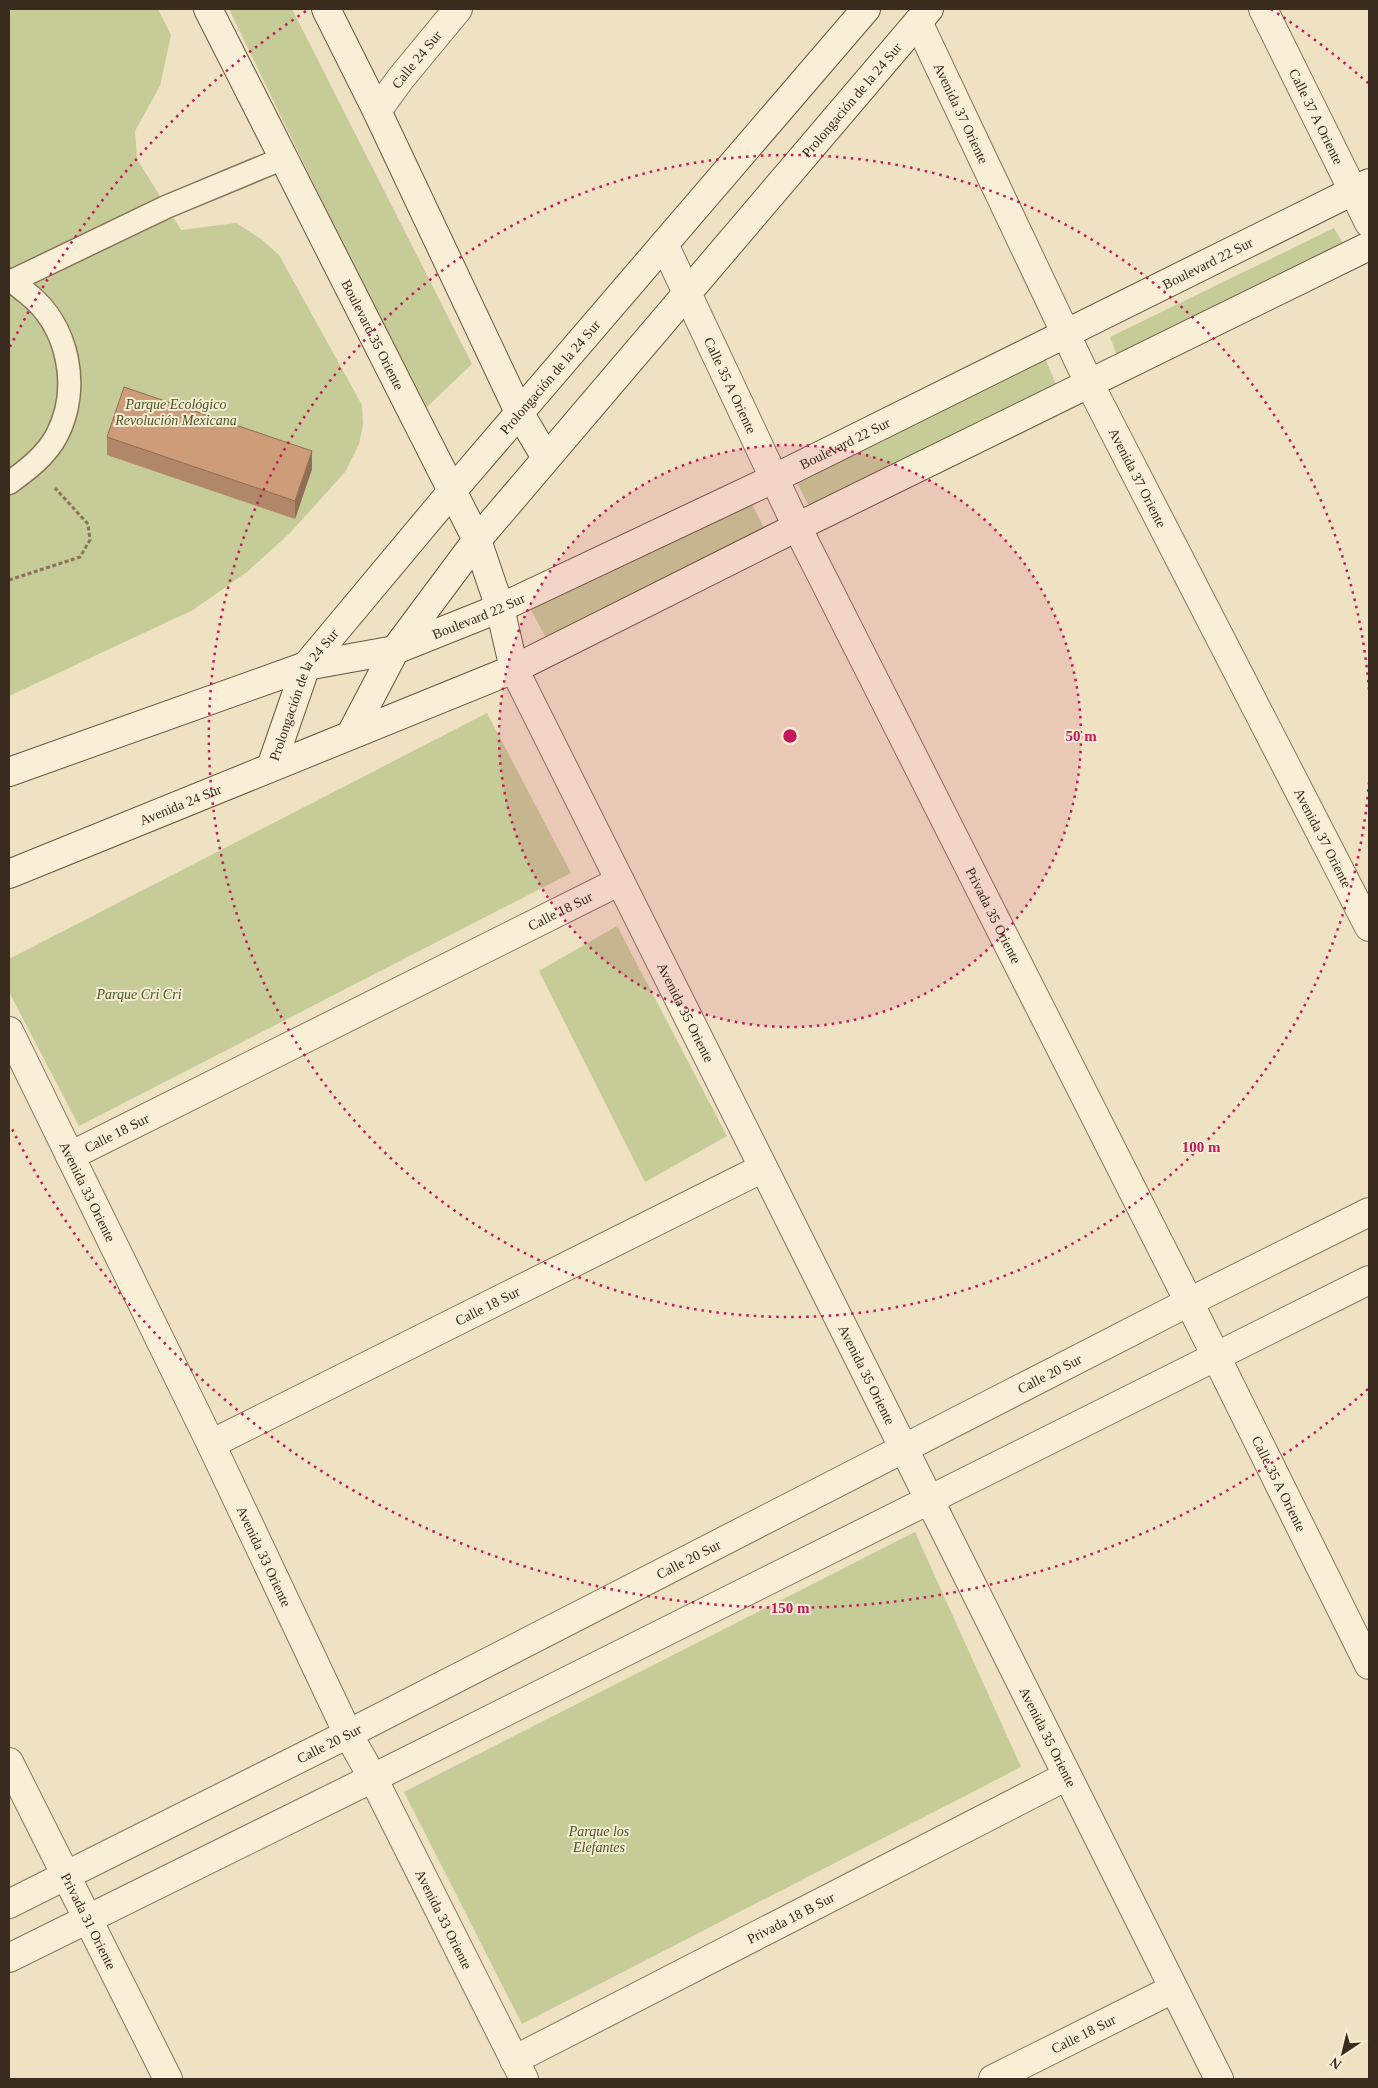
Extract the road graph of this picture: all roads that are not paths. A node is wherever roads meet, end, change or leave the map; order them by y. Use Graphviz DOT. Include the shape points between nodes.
graph roads {
  1 [pos="208,9"];
  2 [pos="326,9"];
  3 [pos="458,9"];
  4 [pos="866,9"];
  5 [pos="1264,9"];
  6 [pos="924,15"];
  7 [pos="377,111"];
  8 [pos="284,158"];
  9 [pos="1361,186"];
  10 [pos="1369,223"];
  11 [pos="664,244"];
  12 [pos="1369,246"];
  13 [pos="10,280"];
  14 [pos="687,292"];
  15 [pos="1064,334"];
  16 [pos="1089,384"];
  17 [pos="520,412"];
  18 [pos="546,458"];
  19 [pos="773,479"];
  20 [pos="9,483"];
  21 [pos="453,490"];
  22 [pos="797,527"];
  23 [pos="477,540"];
  24 [pos="500,608"];
  25 [pos="395,650"];
  26 [pos="306,666"];
  27 [pos="514,669"];
  28 [pos="351,734"];
  29 [pos="271,767"];
  30 [pos="9,772"];
  31 [pos="9,874"];
  32 [pos="620,881"];
  33 [pos="1369,927"];
  34 [pos="9,1031"];
  35 [pos="70,1156"];
  36 [pos="763,1168"];
  37 [pos="1369,1212"];
  38 [pos="1369,1280"];
  39 [pos="1189,1302"];
  40 [pos="1216,1356"];
  41 [pos="211,1444"];
  42 [pos="904,1449"];
  43 [pos="929,1499"];
  44 [pos="1369,1665"];
  45 [pos="348,1734"];
  46 [pos="9,1762"];
  47 [pos="1067,1776"];
  48 [pos="373,1778"];
  49 [pos="66,1875"];
  50 [pos="9,1904"];
  51 [pos="87,1920"];
  52 [pos="9,1958"];
  53 [pos="1173,1989"];
  54 [pos="519,2070"];
  55 [pos="168,2079"];
  56 [pos="993,2079"];
  57 [pos="1218,2079"];
  1 -- 8 [label="street, Boulevard 35 Oriente"];
  2 -- 7 [label="street"];
  3 -- 7 [label="street, Calle 24 Sur"];
  4 -- 11 [label="street, Prolongación de la 24 Sur"];
  5 -- 9 [label="street, Calle 37 A Oriente"];
  6 -- 14 [label="street, Prolongación de la 24 Sur"];
  6 -- 15 [label="street, Avenida 37 Oriente"];
  7 -- 17 [label="street"];
  8 -- 13 [label="lane"];
  8 -- 21 [label="street, Boulevard 35 Oriente"];
  9 -- 10 [label="street, Calle 37 A Oriente"];
  9 -- 15 [label="street, Boulevard 22 Sur"];
  11 -- 14 [label="street, Calle 35 A Oriente"];
  11 -- 17 [label="street, Prolongación de la 24 Sur"];
  12 -- 16 [label="street"];
  13 -- 20 [label="lane" via="37,301 58,330 69,365 69,402 57,436 35,465"];
  14 -- 18 [label="street, Prolongación de la 24 Sur"];
  14 -- 19 [label="street, Calle 35 A Oriente"];
  15 -- 16 [label="street, Avenida 37 Oriente"];
  15 -- 19 [label="street, Boulevard 22 Sur"];
  16 -- 22 [label="street"];
  16 -- 33 [label="street, Avenida 37 Oriente"];
  17 -- 18 [label="street"];
  17 -- 21 [label="street, Prolongación de la 24 Sur"];
  18 -- 23 [label="street, Prolongación de la 24 Sur"];
  19 -- 22 [label="street, Calle 35 A Oriente"];
  19 -- 24 [label="street, Boulevard 22 Sur"];
  21 -- 23 [label="street, Boulevard 35 Oriente"];
  21 -- 26 [label="street, Prolongación de la 24 Sur"];
  22 -- 27 [label="street"];
  22 -- 39 [label="street, Privada 35 Oriente"];
  23 -- 24 [label="street, Boulevard 35 Oriente"];
  23 -- 25 [label="street, Prolongación de la 24 Sur"];
  24 -- 25 [label="street, Boulevard 22 Sur"];
  24 -- 27 [label="street, Boulevard 35 Oriente"];
  25 -- 26 [label="street, Boulevard 22 Sur"];
  25 -- 28 [label="street, Prolongación de la 24 Sur"];
  26 -- 29 [label="street, Prolongación de la 24 Sur"];
  26 -- 30 [label="street"];
  27 -- 28 [label="street"];
  27 -- 32 [label="street, Avenida 35 Oriente"];
  28 -- 29 [label="street, Avenida 24 Sur"];
  29 -- 31 [label="street, Avenida 24 Sur"];
  32 -- 35 [label="street, Calle 18 Sur"];
  32 -- 36 [label="street, Avenida 35 Oriente"];
  34 -- 35 [label="street, Avenida 33 Oriente"];
  35 -- 41 [label="street, Avenida 33 Oriente"];
  36 -- 41 [label="street, Calle 18 Sur"];
  36 -- 42 [label="street, Avenida 35 Oriente"];
  37 -- 39 [label="street, Calle 20 Sur"];
  38 -- 40 [label="street"];
  39 -- 40 [label="street, Calle 35 A Oriente"];
  39 -- 42 [label="street, Calle 20 Sur"];
  40 -- 43 [label="street"];
  40 -- 44 [label="street, Calle 35 A Oriente"];
  41 -- 45 [label="street, Avenida 33 Oriente"];
  42 -- 43 [label="street, Avenida 35 Oriente"];
  42 -- 45 [label="street, Calle 20 Sur"];
  43 -- 47 [label="street, Avenida 35 Oriente"];
  43 -- 48 [label="street"];
  45 -- 48 [label="street, Avenida 33 Oriente"];
  45 -- 49 [label="street, Calle 20 Sur"];
  46 -- 49 [label="street, Privada 31 Oriente"];
  47 -- 53 [label="street, Avenida 35 Oriente"];
  47 -- 54 [label="street, Privada 18 B Sur"];
  48 -- 51 [label="street"];
  48 -- 54 [label="street, Avenida 33 Oriente"];
  49 -- 50 [label="street, Calle 20 Sur"];
  49 -- 51 [label="street, Privada 31 Oriente"];
  51 -- 52 [label="street"];
  51 -- 55 [label="street, Privada 31 Oriente"];
  53 -- 56 [label="street, Calle 18 Sur"];
  53 -- 57 [label="street, Avenida 35 Oriente"];
}
